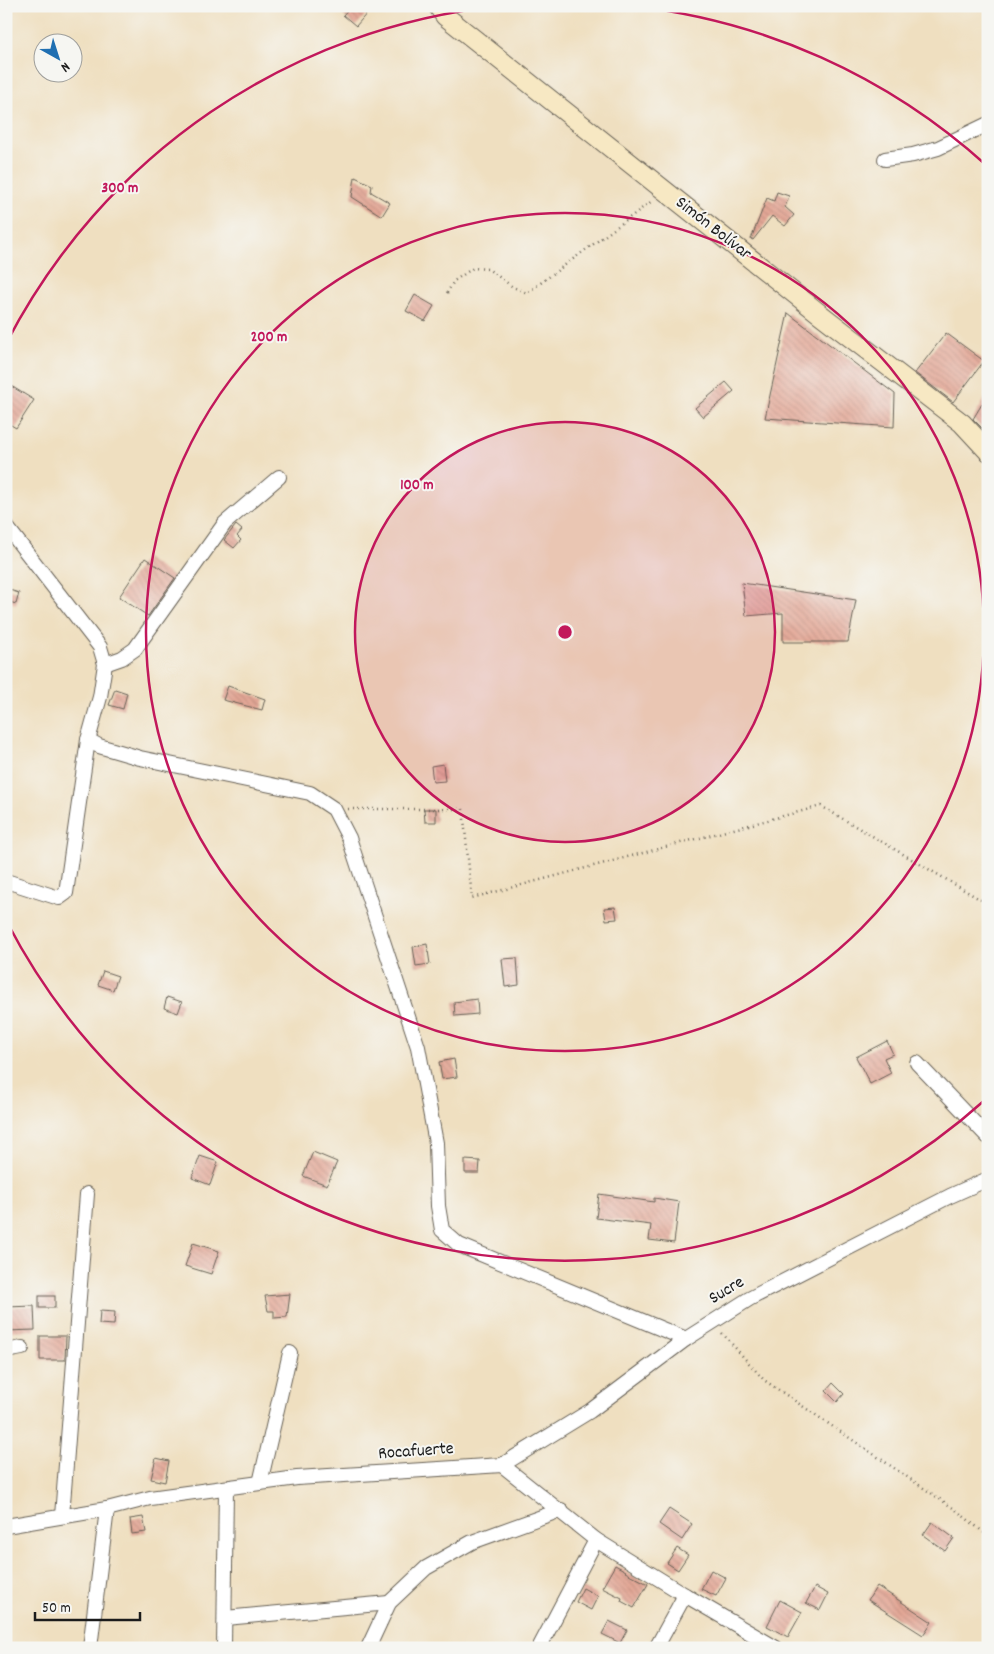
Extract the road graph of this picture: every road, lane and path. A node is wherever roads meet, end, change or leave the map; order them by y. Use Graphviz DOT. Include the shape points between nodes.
graph roads {
  1 [pos="438,6"];
  2 [pos="988,124"];
  3 [pos="885,159"];
  4 [pos="666,191"];
  5 [pos="447,293"];
  6 [pos="988,450"];
  7 [pos="279,476"];
  8 [pos="6,526"];
  9 [pos="105,664"];
  10 [pos="88,740"];
  11 [pos="334,809"];
  12 [pos="6,881"];
  13 [pos="988,904"];
  14 [pos="917,1062"];
  15 [pos="988,1137"];
  16 [pos="988,1179"];
  17 [pos="87,1194"];
  18 [pos="712,1322"];
  19 [pos="686,1338"];
  20 [pos="22,1348"];
  21 [pos="6,1351"];
  22 [pos="290,1353"];
  23 [pos="502,1465"];
  24 [pos="260,1482"];
  25 [pos="226,1488"];
  26 [pos="107,1509"];
  27 [pos="560,1510"];
  28 [pos="62,1516"];
  29 [pos="6,1526"];
  30 [pos="988,1536"];
  31 [pos="596,1540"];
  32 [pos="685,1595"];
  33 [pos="389,1603"];
  34 [pos="225,1618"];
  35 [pos="90,1648"];
  36 [pos="224,1648"];
  37 [pos="368,1648"];
  38 [pos="539,1648"];
  39 [pos="656,1648"];
  40 [pos="776,1648"];
  1 -- 4 [label="street, Simón Bolívar" via="445,16"];
  2 -- 3 [label="street" via="938,148"];
  4 -- 5 [label="path" via="527,293 488,269 472,268 454,281"];
  4 -- 6 [label="street, Simón Bolívar" via="962,423"];
  7 -- 9 [label="street" via="225,523 134,649"];
  8 -- 9 [label="street" via="100,648"];
  9 -- 10 [label="street"];
  10 -- 11 [label="street" via="140,758 310,793"];
  10 -- 12 [label="street" via="66,893 59,898"];
  11 -- 13 [label="path" via="463,809 472,898 821,806"];
  11 -- 19 [label="street" via="349,838 418,1047 436,1143 442,1230 460,1245"];
  14 -- 15 [label="street"];
  16 -- 18 [label="street, Sucre" via="758,1295"];
  17 -- 28 [label="street"];
  18 -- 19 [label="street, Sucre"];
  18 -- 30 [label="path" via="764,1380 956,1510"];
  19 -- 23 [label="street, Sucre" via="590,1411"];
  20 -- 21 [label="street"];
  22 -- 24 [label="street"];
  23 -- 24 [label="street, Rocafuerte"];
  23 -- 27 [label="street"];
  24 -- 25 [label="street, Rocafuerte"];
  25 -- 26 [label="street, Rocafuerte" via="150,1498"];
  25 -- 34 [label="street"];
  26 -- 28 [label="street, Rocafuerte"];
  26 -- 35 [label="street"];
  27 -- 31 [label="street"];
  27 -- 33 [label="street" via="472,1542 426,1568"];
  28 -- 29 [label="street, Rocafuerte"];
  31 -- 32 [label="street"];
  31 -- 38 [label="street"];
  32 -- 39 [label="street"];
  32 -- 40 [label="street"];
  33 -- 34 [label="street"];
  33 -- 37 [label="street"];
  34 -- 36 [label="street"];
}
